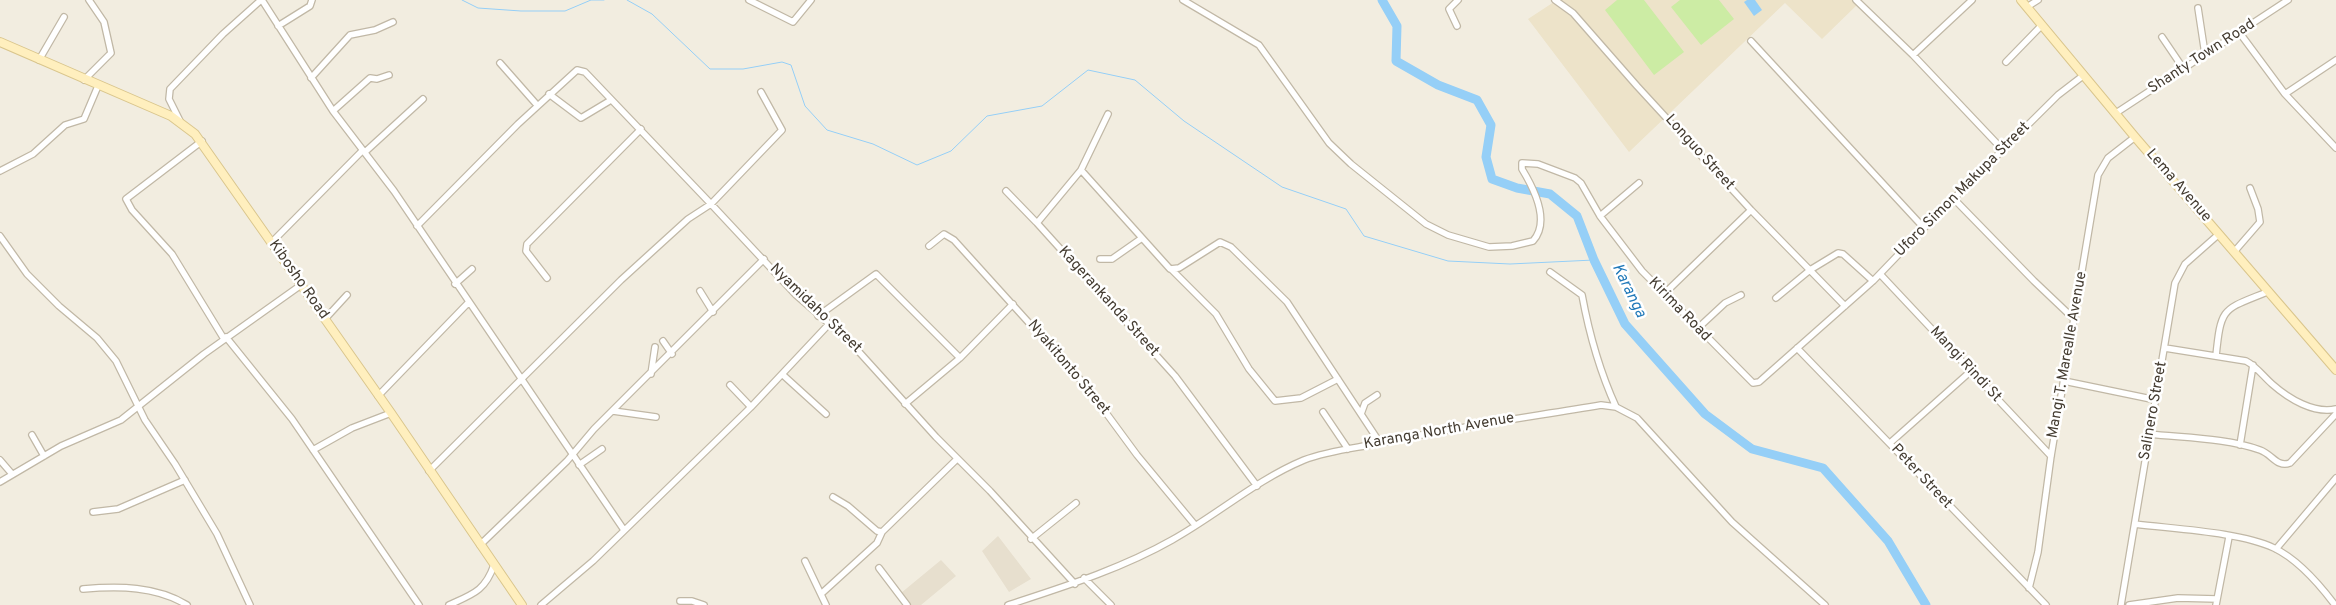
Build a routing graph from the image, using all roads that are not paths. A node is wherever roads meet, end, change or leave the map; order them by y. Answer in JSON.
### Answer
{"nodes":[{"id":1,"x":89,"y":0,"type":"edge"},
{"id":2,"x":261,"y":0,"type":"edge"},
{"id":3,"x":312,"y":0,"type":"edge"},
{"id":4,"x":748,"y":0,"type":"edge"},
{"id":5,"x":811,"y":0,"type":"edge"},
{"id":6,"x":1183,"y":0,"type":"edge"},
{"id":7,"x":1458,"y":0,"type":"edge"},
{"id":8,"x":1555,"y":0,"type":"edge"},
{"id":9,"x":1856,"y":0,"type":"edge"},
{"id":10,"x":1971,"y":0,"type":"edge"},
{"id":11,"x":2021,"y":0,"type":"edge"},
{"id":12,"x":2038,"y":0,"type":"edge"},
{"id":13,"x":2288,"y":0,"type":"edge"},
{"id":14,"x":2027,"y":7,"type":"junction"},
{"id":15,"x":2198,"y":8,"type":"dead end"},
{"id":16,"x":64,"y":17,"type":"dead end"},
{"id":17,"x":393,"y":22,"type":"dead end"},
{"id":18,"x":2042,"y":25,"type":"junction"},
{"id":19,"x":278,"y":26,"type":"junction"},
{"id":20,"x":1457,"y":26,"type":"dead end"},
{"id":21,"x":2239,"y":32,"type":"junction"},
{"id":22,"x":2162,"y":37,"type":"dead end"},
{"id":23,"x":1751,"y":41,"type":"dead end"},
{"id":24,"x":0,"y":42,"type":"edge"},
{"id":25,"x":2205,"y":54,"type":"junction"},
{"id":26,"x":1913,"y":55,"type":"junction"},
{"id":27,"x":39,"y":60,"type":"junction"},
{"id":28,"x":2336,"y":60,"type":"edge"},
{"id":29,"x":2006,"y":62,"type":"dead end"},
{"id":30,"x":500,"y":63,"type":"dead end"},
{"id":31,"x":2183,"y":68,"type":"junction"},
{"id":32,"x":389,"y":75,"type":"dead end"},
{"id":33,"x":2084,"y":75,"type":"junction"},
{"id":34,"x":310,"y":78,"type":"junction"},
{"id":35,"x":84,"y":80,"type":"junction"},
{"id":36,"x":98,"y":86,"type":"junction"},
{"id":37,"x":761,"y":92,"type":"dead end"},
{"id":38,"x":549,"y":94,"type":"junction"},
{"id":39,"x":2284,"y":94,"type":"junction"},
{"id":40,"x":423,"y":100,"type":"dead end"},
{"id":41,"x":611,"y":100,"type":"junction"},
{"id":42,"x":537,"y":105,"type":"junction"},
{"id":43,"x":333,"y":111,"type":"junction"},
{"id":44,"x":2116,"y":113,"type":"junction"},
{"id":45,"x":1108,"y":114,"type":"dead end"},
{"id":46,"x":180,"y":120,"type":"junction"},
{"id":47,"x":641,"y":129,"type":"junction"},
{"id":48,"x":2135,"y":137,"type":"junction"},
{"id":49,"x":202,"y":141,"type":"junction"},
{"id":50,"x":2336,"y":148,"type":"edge"},
{"id":51,"x":2002,"y":150,"type":"junction"},
{"id":52,"x":364,"y":151,"type":"junction"},
{"id":53,"x":1081,"y":170,"type":"junction"},
{"id":54,"x":0,"y":171,"type":"edge"},
{"id":55,"x":1639,"y":183,"type":"dead end"},
{"id":56,"x":2250,"y":188,"type":"dead end"},
{"id":57,"x":1006,"y":191,"type":"dead end"},
{"id":58,"x":1953,"y":198,"type":"junction"},
{"id":59,"x":711,"y":204,"type":"junction"},
{"id":60,"x":1751,"y":210,"type":"junction"},
{"id":61,"x":1600,"y":216,"type":"junction"},
{"id":62,"x":1036,"y":222,"type":"junction"},
{"id":63,"x":417,"y":226,"type":"junction"},
{"id":64,"x":1924,"y":228,"type":"junction"},
{"id":65,"x":2219,"y":234,"type":"junction"},
{"id":66,"x":0,"y":236,"type":"edge"},
{"id":67,"x":1142,"y":238,"type":"junction"},
{"id":68,"x":272,"y":242,"type":"junction"},
{"id":69,"x":929,"y":246,"type":"dead end"},
{"id":70,"x":2234,"y":252,"type":"junction"},
{"id":71,"x":764,"y":259,"type":"junction"},
{"id":72,"x":1100,"y":259,"type":"dead end"},
{"id":73,"x":472,"y":269,"type":"dead end"},
{"id":74,"x":1172,"y":270,"type":"junction"},
{"id":75,"x":1810,"y":270,"type":"junction"},
{"id":76,"x":1550,"y":272,"type":"dead end"},
{"id":77,"x":1880,"y":274,"type":"junction"},
{"id":78,"x":546,"y":278,"type":"dead end"},
{"id":79,"x":1873,"y":281,"type":"junction"},
{"id":80,"x":455,"y":284,"type":"junction"},
{"id":81,"x":301,"y":285,"type":"junction"},
{"id":82,"x":700,"y":291,"type":"dead end"},
{"id":83,"x":2267,"y":292,"type":"junction"},
{"id":84,"x":1664,"y":294,"type":"junction"},
{"id":85,"x":347,"y":295,"type":"dead end"},
{"id":86,"x":1741,"y":295,"type":"dead end"},
{"id":87,"x":1776,"y":298,"type":"dead end"},
{"id":88,"x":468,"y":303,"type":"junction"},
{"id":89,"x":1014,"y":304,"type":"junction"},
{"id":90,"x":1845,"y":306,"type":"junction"},
{"id":91,"x":713,"y":312,"type":"junction"},
{"id":92,"x":818,"y":316,"type":"junction"},
{"id":93,"x":2074,"y":318,"type":"junction"},
{"id":94,"x":325,"y":319,"type":"junction"},
{"id":95,"x":829,"y":324,"type":"junction"},
{"id":96,"x":1697,"y":329,"type":"junction"},
{"id":97,"x":225,"y":338,"type":"junction"},
{"id":98,"x":663,"y":340,"type":"dead end"},
{"id":99,"x":655,"y":347,"type":"dead end"},
{"id":100,"x":1797,"y":348,"type":"junction"},
{"id":101,"x":2165,"y":348,"type":"junction"},
{"id":102,"x":672,"y":354,"type":"junction"},
{"id":103,"x":2216,"y":356,"type":"junction"},
{"id":104,"x":960,"y":358,"type":"junction"},
{"id":105,"x":2253,"y":365,"type":"junction"},
{"id":106,"x":1971,"y":370,"type":"junction"},
{"id":107,"x":2336,"y":370,"type":"edge"},
{"id":108,"x":651,"y":374,"type":"junction"},
{"id":109,"x":783,"y":375,"type":"junction"},
{"id":110,"x":1338,"y":379,"type":"junction"},
{"id":111,"x":521,"y":381,"type":"junction"},
{"id":112,"x":2064,"y":381,"type":"junction"},
{"id":113,"x":730,"y":385,"type":"dead end"},
{"id":114,"x":1377,"y":395,"type":"dead end"},
{"id":115,"x":378,"y":396,"type":"junction"},
{"id":116,"x":2156,"y":400,"type":"junction"},
{"id":117,"x":905,"y":404,"type":"junction"},
{"id":118,"x":751,"y":407,"type":"junction"},
{"id":119,"x":1616,"y":407,"type":"junction"},
{"id":120,"x":138,"y":408,"type":"junction"},
{"id":121,"x":2336,"y":409,"type":"edge"},
{"id":122,"x":614,"y":411,"type":"junction"},
{"id":123,"x":1323,"y":412,"type":"dead end"},
{"id":124,"x":391,"y":413,"type":"junction"},
{"id":125,"x":826,"y":414,"type":"dead end"},
{"id":126,"x":1361,"y":414,"type":"junction"},
{"id":127,"x":2336,"y":414,"type":"edge"},
{"id":128,"x":656,"y":417,"type":"dead end"},
{"id":129,"x":2149,"y":434,"type":"junction"},
{"id":130,"x":32,"y":435,"type":"dead end"},
{"id":131,"x":1380,"y":443,"type":"junction"},
{"id":132,"x":1890,"y":443,"type":"junction"},
{"id":133,"x":2240,"y":445,"type":"junction"},
{"id":134,"x":1348,"y":449,"type":"junction"},
{"id":135,"x":313,"y":450,"type":"junction"},
{"id":136,"x":602,"y":450,"type":"dead end"},
{"id":137,"x":572,"y":455,"type":"junction"},
{"id":138,"x":44,"y":456,"type":"junction"},
{"id":139,"x":2050,"y":456,"type":"junction"},
{"id":140,"x":957,"y":459,"type":"junction"},
{"id":141,"x":0,"y":460,"type":"edge"},
{"id":142,"x":579,"y":465,"type":"junction"},
{"id":143,"x":429,"y":471,"type":"junction"},
{"id":144,"x":12,"y":474,"type":"junction"},
{"id":145,"x":2336,"y":478,"type":"edge"},
{"id":146,"x":185,"y":480,"type":"junction"},
{"id":147,"x":0,"y":482,"type":"edge"},
{"id":148,"x":1257,"y":486,"type":"junction"},
{"id":149,"x":833,"y":496,"type":"dead end"},
{"id":150,"x":1076,"y":502,"type":"dead end"},
{"id":151,"x":93,"y":512,"type":"dead end"},
{"id":152,"x":2135,"y":524,"type":"junction"},
{"id":153,"x":1195,"y":525,"type":"junction"},
{"id":154,"x":624,"y":530,"type":"junction"},
{"id":155,"x":882,"y":532,"type":"junction"},
{"id":156,"x":2229,"y":537,"type":"junction"},
{"id":157,"x":1031,"y":538,"type":"junction"},
{"id":158,"x":480,"y":546,"type":"junction"},
{"id":159,"x":2276,"y":549,"type":"junction"},
{"id":160,"x":805,"y":561,"type":"dead end"},
{"id":161,"x":494,"y":565,"type":"junction"},
{"id":162,"x":879,"y":568,"type":"dead end"},
{"id":163,"x":1084,"y":578,"type":"junction"},
{"id":164,"x":1075,"y":584,"type":"junction"},
{"id":165,"x":2029,"y":588,"type":"junction"},
{"id":166,"x":83,"y":589,"type":"dead end"},
{"id":167,"x":821,"y":594,"type":"junction"},
{"id":168,"x":680,"y":602,"type":"dead end"},
{"id":169,"x":2216,"y":602,"type":"edge"},
{"id":170,"x":188,"y":605,"type":"edge"},
{"id":171,"x":250,"y":605,"type":"edge"},
{"id":172,"x":419,"y":605,"type":"edge"},
{"id":173,"x":449,"y":605,"type":"edge"},
{"id":174,"x":522,"y":605,"type":"edge"},
{"id":175,"x":541,"y":605,"type":"edge"},
{"id":176,"x":704,"y":605,"type":"edge"},
{"id":177,"x":826,"y":605,"type":"edge"},
{"id":178,"x":907,"y":605,"type":"edge"},
{"id":179,"x":1008,"y":605,"type":"edge"},
{"id":180,"x":1110,"y":605,"type":"edge"},
{"id":181,"x":1825,"y":605,"type":"edge"},
{"id":182,"x":2046,"y":605,"type":"edge"},
{"id":183,"x":2121,"y":605,"type":"edge"},
{"id":184,"x":2129,"y":605,"type":"edge"},
{"id":185,"x":2335,"y":605,"type":"edge"}],
"edges":[{"from":1,"to":35,"type":"street"},
{"from":2,"to":19,"type":"street"},
{"from":2,"to":46,"type":"street"},
{"from":3,"to":19,"type":"street"},
{"from":4,"to":5,"type":"street"},
{"from":6,"to":61,"type":"street","name":"Kirima Road"},
{"from":7,"to":20,"type":"street"},
{"from":8,"to":60,"type":"street","name":"Longuo Street"},
{"from":9,"to":26,"type":"street"},
{"from":10,"to":26,"type":"street"},
{"from":11,"to":14,"type":"street","name":"Lema Avenue"},
{"from":12,"to":14,"type":"street"},
{"from":13,"to":21,"type":"street","name":"Shanty Town Road"},
{"from":14,"to":18,"type":"street","name":"Lema Avenue"},
{"from":15,"to":25,"type":"street"},
{"from":16,"to":27,"type":"street"},
{"from":17,"to":34,"type":"street"},
{"from":18,"to":29,"type":"street"},
{"from":18,"to":33,"type":"street","name":"Lema Avenue"},
{"from":19,"to":34,"type":"street"},
{"from":21,"to":25,"type":"street","name":"Shanty Town Road"},
{"from":21,"to":39,"type":"street"},
{"from":22,"to":31,"type":"street"},
{"from":23,"to":64,"type":"street"},
{"from":24,"to":27,"type":"street","name":"Kibosho Road"},
{"from":25,"to":31,"type":"street","name":"Shanty Town Road"},
{"from":26,"to":51,"type":"street"},
{"from":27,"to":35,"type":"street","name":"Kibosho Road"},
{"from":28,"to":39,"type":"street"},
{"from":30,"to":42,"type":"street"},
{"from":31,"to":44,"type":"street","name":"Shanty Town Road"},
{"from":32,"to":43,"type":"street"},
{"from":33,"to":44,"type":"street","name":"Lema Avenue"},
{"from":33,"to":51,"type":"street","name":"Uforo Simon Makupa Street"},
{"from":34,"to":43,"type":"street"},
{"from":35,"to":36,"type":"street","name":"Kibosho Road"},
{"from":36,"to":46,"type":"street","name":"Kibosho Road"},
{"from":36,"to":54,"type":"street"},
{"from":37,"to":59,"type":"street"},
{"from":38,"to":41,"type":"street"},
{"from":38,"to":41,"type":"street","name":"Nyamidaho Street"},
{"from":38,"to":42,"type":"street"},
{"from":39,"to":50,"type":"street"},
{"from":40,"to":52,"type":"street"},
{"from":41,"to":47,"type":"street","name":"Nyamidaho Street"},
{"from":42,"to":63,"type":"street"},
{"from":43,"to":52,"type":"street"},
{"from":44,"to":48,"type":"street","name":"Lema Avenue"},
{"from":45,"to":53,"type":"street"},
{"from":46,"to":49,"type":"street","name":"Kibosho Road"},
{"from":47,"to":59,"type":"street","name":"Nyamidaho Street"},
{"from":47,"to":78,"type":"street"},
{"from":48,"to":65,"type":"street","name":"Lema Avenue"},
{"from":48,"to":93,"type":"street","name":"Mangi T. Marealle Avenue"},
{"from":49,"to":68,"type":"street","name":"Kibosho Road"},
{"from":49,"to":97,"type":"street"},
{"from":51,"to":58,"type":"street","name":"Uforo Simon Makupa Street"},
{"from":52,"to":63,"type":"street"},
{"from":52,"to":68,"type":"street"},
{"from":53,"to":62,"type":"street"},
{"from":53,"to":67,"type":"street"},
{"from":55,"to":61,"type":"street"},
{"from":56,"to":70,"type":"street"},
{"from":57,"to":62,"type":"street","name":"Kagerankanda Street"},
{"from":58,"to":64,"type":"street","name":"Uforo Simon Makupa Street"},
{"from":58,"to":93,"type":"street"},
{"from":59,"to":71,"type":"street","name":"Nyamidaho Street"},
{"from":59,"to":111,"type":"street"},
{"from":60,"to":75,"type":"street","name":"Longuo Street"},
{"from":60,"to":84,"type":"street"},
{"from":61,"to":84,"type":"street","name":"Kirima Road"},
{"from":62,"to":148,"type":"street","name":"Kagerankanda Street"},
{"from":63,"to":80,"type":"street"},
{"from":64,"to":77,"type":"street","name":"Uforo Simon Makupa Street"},
{"from":65,"to":70,"type":"street","name":"Lema Avenue"},
{"from":65,"to":101,"type":"street","name":"Salinero Street"},
{"from":66,"to":120,"type":"street"},
{"from":67,"to":72,"type":"street"},
{"from":67,"to":74,"type":"street"},
{"from":68,"to":81,"type":"street","name":"Kibosho Road"},
{"from":69,"to":89,"type":"street","name":"Nyakitonto Street"},
{"from":70,"to":83,"type":"street","name":"Lema Avenue"},
{"from":71,"to":91,"type":"street"},
{"from":71,"to":92,"type":"street","name":"Nyamidaho Street"},
{"from":73,"to":80,"type":"street"},
{"from":74,"to":110,"type":"street"},
{"from":74,"to":110,"type":"street"},
{"from":75,"to":79,"type":"street"},
{"from":75,"to":87,"type":"street"},
{"from":75,"to":90,"type":"street","name":"Longuo Street"},
{"from":76,"to":119,"type":"street"},
{"from":77,"to":79,"type":"street","name":"Uforo Simon Makupa Street"},
{"from":77,"to":106,"type":"street","name":"Mangi Rindi St"},
{"from":79,"to":90,"type":"street","name":"Uforo Simon Makupa Street"},
{"from":80,"to":88,"type":"street"},
{"from":81,"to":94,"type":"street","name":"Kibosho Road"},
{"from":81,"to":97,"type":"street"},
{"from":82,"to":91,"type":"street"},
{"from":83,"to":103,"type":"street"},
{"from":83,"to":107,"type":"street","name":"Lema Avenue"},
{"from":84,"to":96,"type":"street","name":"Kirima Road"},
{"from":85,"to":94,"type":"street"},
{"from":86,"to":96,"type":"street"},
{"from":88,"to":111,"type":"street"},
{"from":88,"to":115,"type":"street"},
{"from":89,"to":104,"type":"street"},
{"from":89,"to":153,"type":"street","name":"Nyakitonto Street"},
{"from":90,"to":100,"type":"street","name":"Uforo Simon Makupa Street"},
{"from":91,"to":102,"type":"street"},
{"from":92,"to":95,"type":"street","name":"Nyamidaho Street"},
{"from":92,"to":104,"type":"street"},
{"from":93,"to":112,"type":"street","name":"Mangi T. Marealle Avenue"},
{"from":94,"to":115,"type":"street","name":"Kibosho Road"},
{"from":95,"to":109,"type":"street"},
{"from":95,"to":117,"type":"street","name":"Nyamidaho Street"},
{"from":96,"to":100,"type":"street","name":"Kirima Road"},
{"from":97,"to":120,"type":"street"},
{"from":97,"to":135,"type":"street"},
{"from":98,"to":102,"type":"street"},
{"from":99,"to":108,"type":"street"},
{"from":100,"to":132,"type":"street","name":"Peter Street"},
{"from":101,"to":103,"type":"street"},
{"from":101,"to":116,"type":"street","name":"Salinero Street"},
{"from":102,"to":108,"type":"street"},
{"from":103,"to":105,"type":"street"},
{"from":104,"to":117,"type":"street"},
{"from":105,"to":121,"type":"street"},
{"from":105,"to":133,"type":"street"},
{"from":106,"to":132,"type":"street"},
{"from":106,"to":139,"type":"street","name":"Mangi Rindi St"},
{"from":108,"to":122,"type":"street"},
{"from":109,"to":118,"type":"street"},
{"from":109,"to":125,"type":"street"},
{"from":110,"to":126,"type":"street"},
{"from":111,"to":137,"type":"street"},
{"from":111,"to":143,"type":"street"},
{"from":112,"to":116,"type":"street"},
{"from":112,"to":139,"type":"street","name":"Mangi T. Marealle Avenue"},
{"from":113,"to":118,"type":"street"},
{"from":114,"to":126,"type":"street"},
{"from":115,"to":124,"type":"street","name":"Kibosho Road"},
{"from":116,"to":129,"type":"street","name":"Salinero Street"},
{"from":117,"to":140,"type":"street","name":"Nyamidaho Street"},
{"from":118,"to":154,"type":"street"},
{"from":119,"to":131,"type":"street","name":"Karanga North Avenue"},
{"from":119,"to":181,"type":"street","name":"Karanga North Avenue"},
{"from":120,"to":138,"type":"street"},
{"from":120,"to":146,"type":"street"},
{"from":122,"to":128,"type":"street"},
{"from":122,"to":137,"type":"street"},
{"from":123,"to":134,"type":"street"},
{"from":124,"to":135,"type":"street"},
{"from":124,"to":143,"type":"street","name":"Kibosho Road"},
{"from":126,"to":131,"type":"street"},
{"from":127,"to":133,"type":"street"},
{"from":129,"to":133,"type":"street"},
{"from":129,"to":152,"type":"street","name":"Salinero Street"},
{"from":130,"to":138,"type":"street"},
{"from":131,"to":134,"type":"street","name":"Karanga North Avenue"},
{"from":132,"to":165,"type":"street","name":"Peter Street"},
{"from":134,"to":148,"type":"street","name":"Karanga North Avenue"},
{"from":135,"to":172,"type":"street"},
{"from":136,"to":142,"type":"street"},
{"from":137,"to":142,"type":"street"},
{"from":137,"to":158,"type":"street"},
{"from":138,"to":144,"type":"street"},
{"from":139,"to":165,"type":"street","name":"Mangi T. Marealle Avenue"},
{"from":140,"to":155,"type":"street"},
{"from":140,"to":157,"type":"street","name":"Nyamidaho Street"},
{"from":141,"to":144,"type":"street"},
{"from":142,"to":154,"type":"street"},
{"from":143,"to":158,"type":"street","name":"Kibosho Road"},
{"from":144,"to":147,"type":"street"},
{"from":145,"to":159,"type":"street"},
{"from":146,"to":151,"type":"street"},
{"from":146,"to":171,"type":"street"},
{"from":148,"to":153,"type":"street","name":"Karanga North Avenue"},
{"from":149,"to":155,"type":"street"},
{"from":150,"to":157,"type":"street"},
{"from":152,"to":156,"type":"street"},
{"from":152,"to":183,"type":"street","name":"Salinero Street"},
{"from":153,"to":163,"type":"street","name":"Karanga North Avenue"},
{"from":154,"to":175,"type":"street"},
{"from":155,"to":167,"type":"street"},
{"from":156,"to":159,"type":"street"},
{"from":156,"to":169,"type":"street"},
{"from":157,"to":164,"type":"street","name":"Nyamidaho Street"},
{"from":158,"to":161,"type":"street","name":"Kibosho Road"},
{"from":159,"to":185,"type":"street"},
{"from":160,"to":167,"type":"street"},
{"from":161,"to":173,"type":"street"},
{"from":161,"to":174,"type":"street","name":"Kibosho Road"},
{"from":162,"to":178,"type":"street"},
{"from":163,"to":164,"type":"street","name":"Karanga North Avenue"},
{"from":163,"to":180,"type":"street"},
{"from":164,"to":179,"type":"street","name":"Karanga North Avenue"},
{"from":165,"to":182,"type":"street","name":"Peter Street"},
{"from":166,"to":170,"type":"street"},
{"from":167,"to":177,"type":"street"},
{"from":168,"to":176,"type":"street"},
{"from":169,"to":184,"type":"street"}]}
